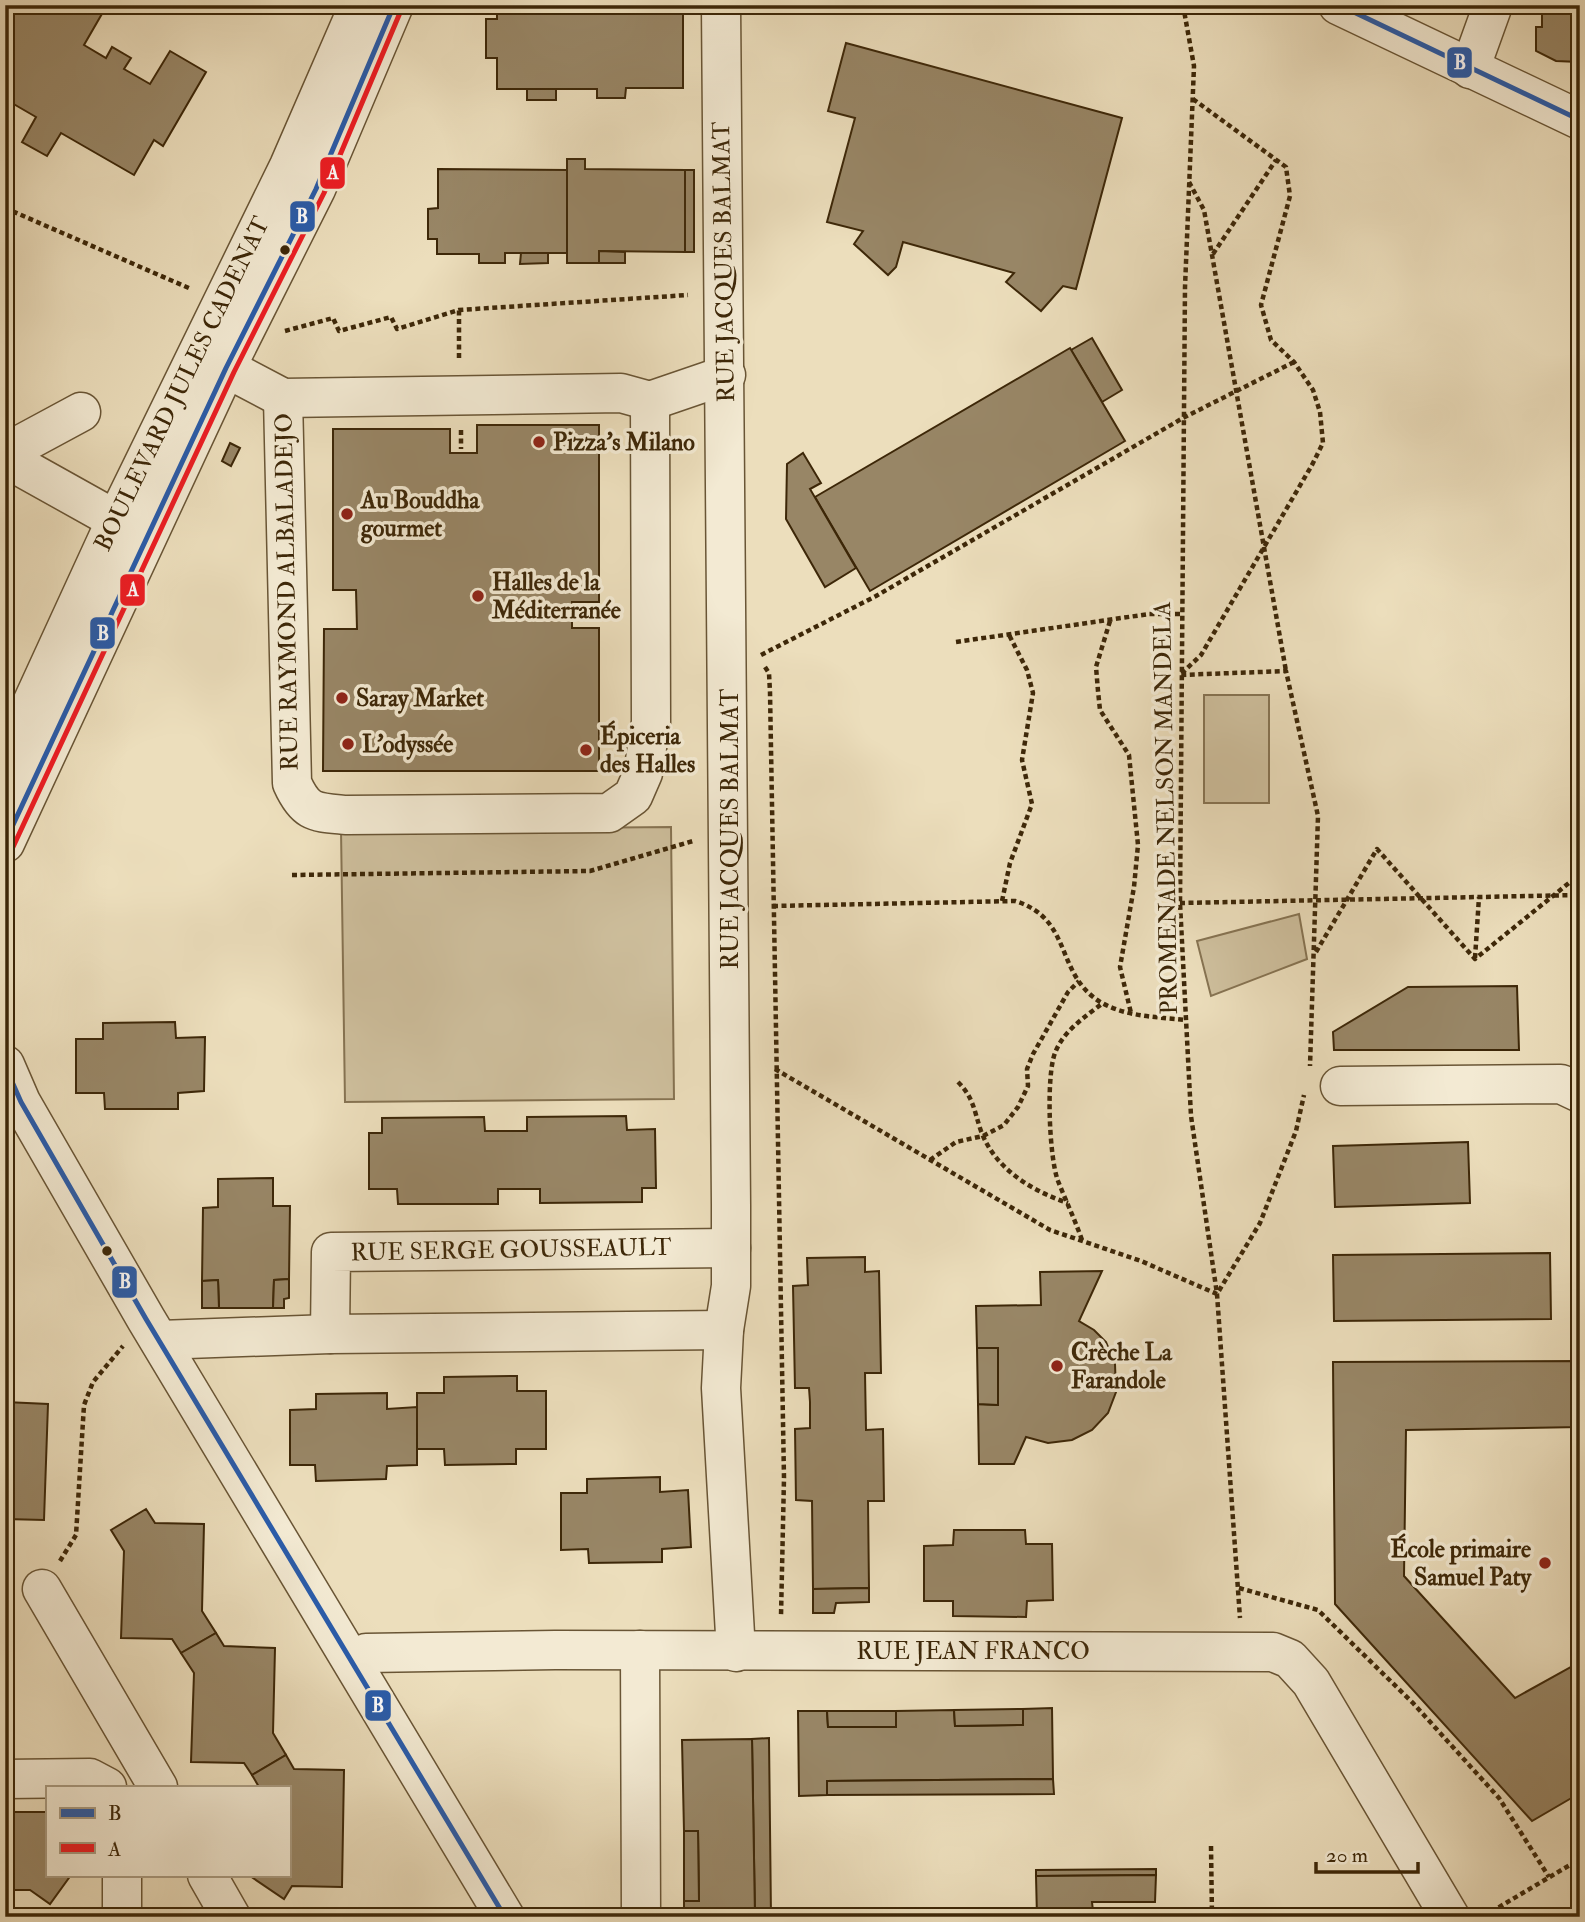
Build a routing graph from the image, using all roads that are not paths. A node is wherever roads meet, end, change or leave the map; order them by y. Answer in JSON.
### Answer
{"nodes":[{"id":1,"x":359,"y":5,"type":"edge"},
{"id":2,"x":394,"y":5,"type":"edge"},
{"id":3,"x":722,"y":5,"type":"edge"},
{"id":4,"x":1338,"y":5,"type":"edge"},
{"id":5,"x":1493,"y":5,"type":"edge"},
{"id":6,"x":1470,"y":69,"type":"junction"},
{"id":7,"x":1580,"y":120,"type":"edge"},
{"id":8,"x":235,"y":310,"type":"junction"},
{"id":9,"x":226,"y":368,"type":"junction"},
{"id":10,"x":726,"y":375,"type":"junction"},
{"id":11,"x":283,"y":398,"type":"junction"},
{"id":12,"x":650,"y":401,"type":"junction"},
{"id":13,"x":81,"y":411,"type":"dead end"},
{"id":14,"x":5,"y":456,"type":"edge"},
{"id":15,"x":116,"y":520,"type":"junction"},
{"id":16,"x":5,"y":762,"type":"edge"},
{"id":17,"x":5,"y":843,"type":"edge"},
{"id":18,"x":5,"y":1065,"type":"edge"},
{"id":19,"x":1317,"y":1086,"type":"road end"},
{"id":20,"x":1580,"y":1093,"type":"edge"},
{"id":21,"x":13,"y":1094,"type":"edge"},
{"id":22,"x":731,"y":1248,"type":"junction"},
{"id":23,"x":153,"y":1330,"type":"junction"},
{"id":24,"x":724,"y":1330,"type":"junction"},
{"id":25,"x":330,"y":1334,"type":"junction"},
{"id":26,"x":42,"y":1589,"type":"road end"},
{"id":27,"x":640,"y":1650,"type":"junction"},
{"id":28,"x":736,"y":1652,"type":"junction"},
{"id":29,"x":352,"y":1660,"type":"junction"},
{"id":30,"x":5,"y":1779,"type":"edge"},
{"id":31,"x":105,"y":1786,"type":"edge"},
{"id":32,"x":157,"y":1786,"type":"edge"},
{"id":33,"x":122,"y":1876,"type":"edge"},
{"id":34,"x":208,"y":1876,"type":"edge"},
{"id":35,"x":122,"y":1917,"type":"edge"},
{"id":36,"x":231,"y":1917,"type":"edge"},
{"id":37,"x":505,"y":1917,"type":"edge"},
{"id":38,"x":641,"y":1917,"type":"edge"},
{"id":39,"x":1450,"y":1917,"type":"edge"}],
"edges":[{"from":1,"to":8,"type":"street","name":"BOULEVARD JULES CADENAT"},
{"from":2,"to":8,"type":"street","name":"BOULEVARD JULES CADENAT"},
{"from":3,"to":10,"type":"street","name":"RUE JACQUES BALMAT"},
{"from":4,"to":6,"type":"street"},
{"from":5,"to":6,"type":"street"},
{"from":6,"to":7,"type":"street"},
{"from":8,"to":9,"type":"street","name":"BOULEVARD JULES CADENAT"},
{"from":8,"to":15,"type":"street","name":"BOULEVARD JULES CADENAT"},
{"from":9,"to":11,"type":"street","name":"RUE RAYMOND ALBALADEJO"},
{"from":9,"to":17,"type":"street","name":"BOULEVARD JULES CADENAT"},
{"from":10,"to":12,"type":"street"},
{"from":10,"to":22,"type":"street","name":"RUE JACQUES BALMAT"},
{"from":11,"to":12,"type":"street","name":"RUE RAYMOND ALBALADEJO"},
{"from":11,"to":12,"type":"street","name":"RUE RAYMOND ALBALADEJO"},
{"from":13,"to":14,"type":"street"},
{"from":14,"to":15,"type":"street"},
{"from":15,"to":16,"type":"street","name":"BOULEVARD JULES CADENAT"},
{"from":18,"to":21,"type":"street"},
{"from":19,"to":20,"type":"street"},
{"from":21,"to":23,"type":"street"},
{"from":22,"to":24,"type":"street","name":"RUE JACQUES BALMAT"},
{"from":22,"to":25,"type":"street","name":"RUE SERGE GOUSSEAULT"},
{"from":23,"to":25,"type":"street"},
{"from":23,"to":29,"type":"street"},
{"from":24,"to":25,"type":"street"},
{"from":24,"to":28,"type":"street","name":"RUE JACQUES BALMAT"},
{"from":26,"to":32,"type":"street"},
{"from":27,"to":28,"type":"street","name":"RUE JEAN FRANCO"},
{"from":27,"to":29,"type":"street","name":"RUE JEAN FRANCO"},
{"from":27,"to":38,"type":"street"},
{"from":28,"to":39,"type":"street","name":"RUE JEAN FRANCO"},
{"from":29,"to":37,"type":"street"},
{"from":30,"to":31,"type":"street"},
{"from":33,"to":35,"type":"street"},
{"from":34,"to":36,"type":"street"}]}
